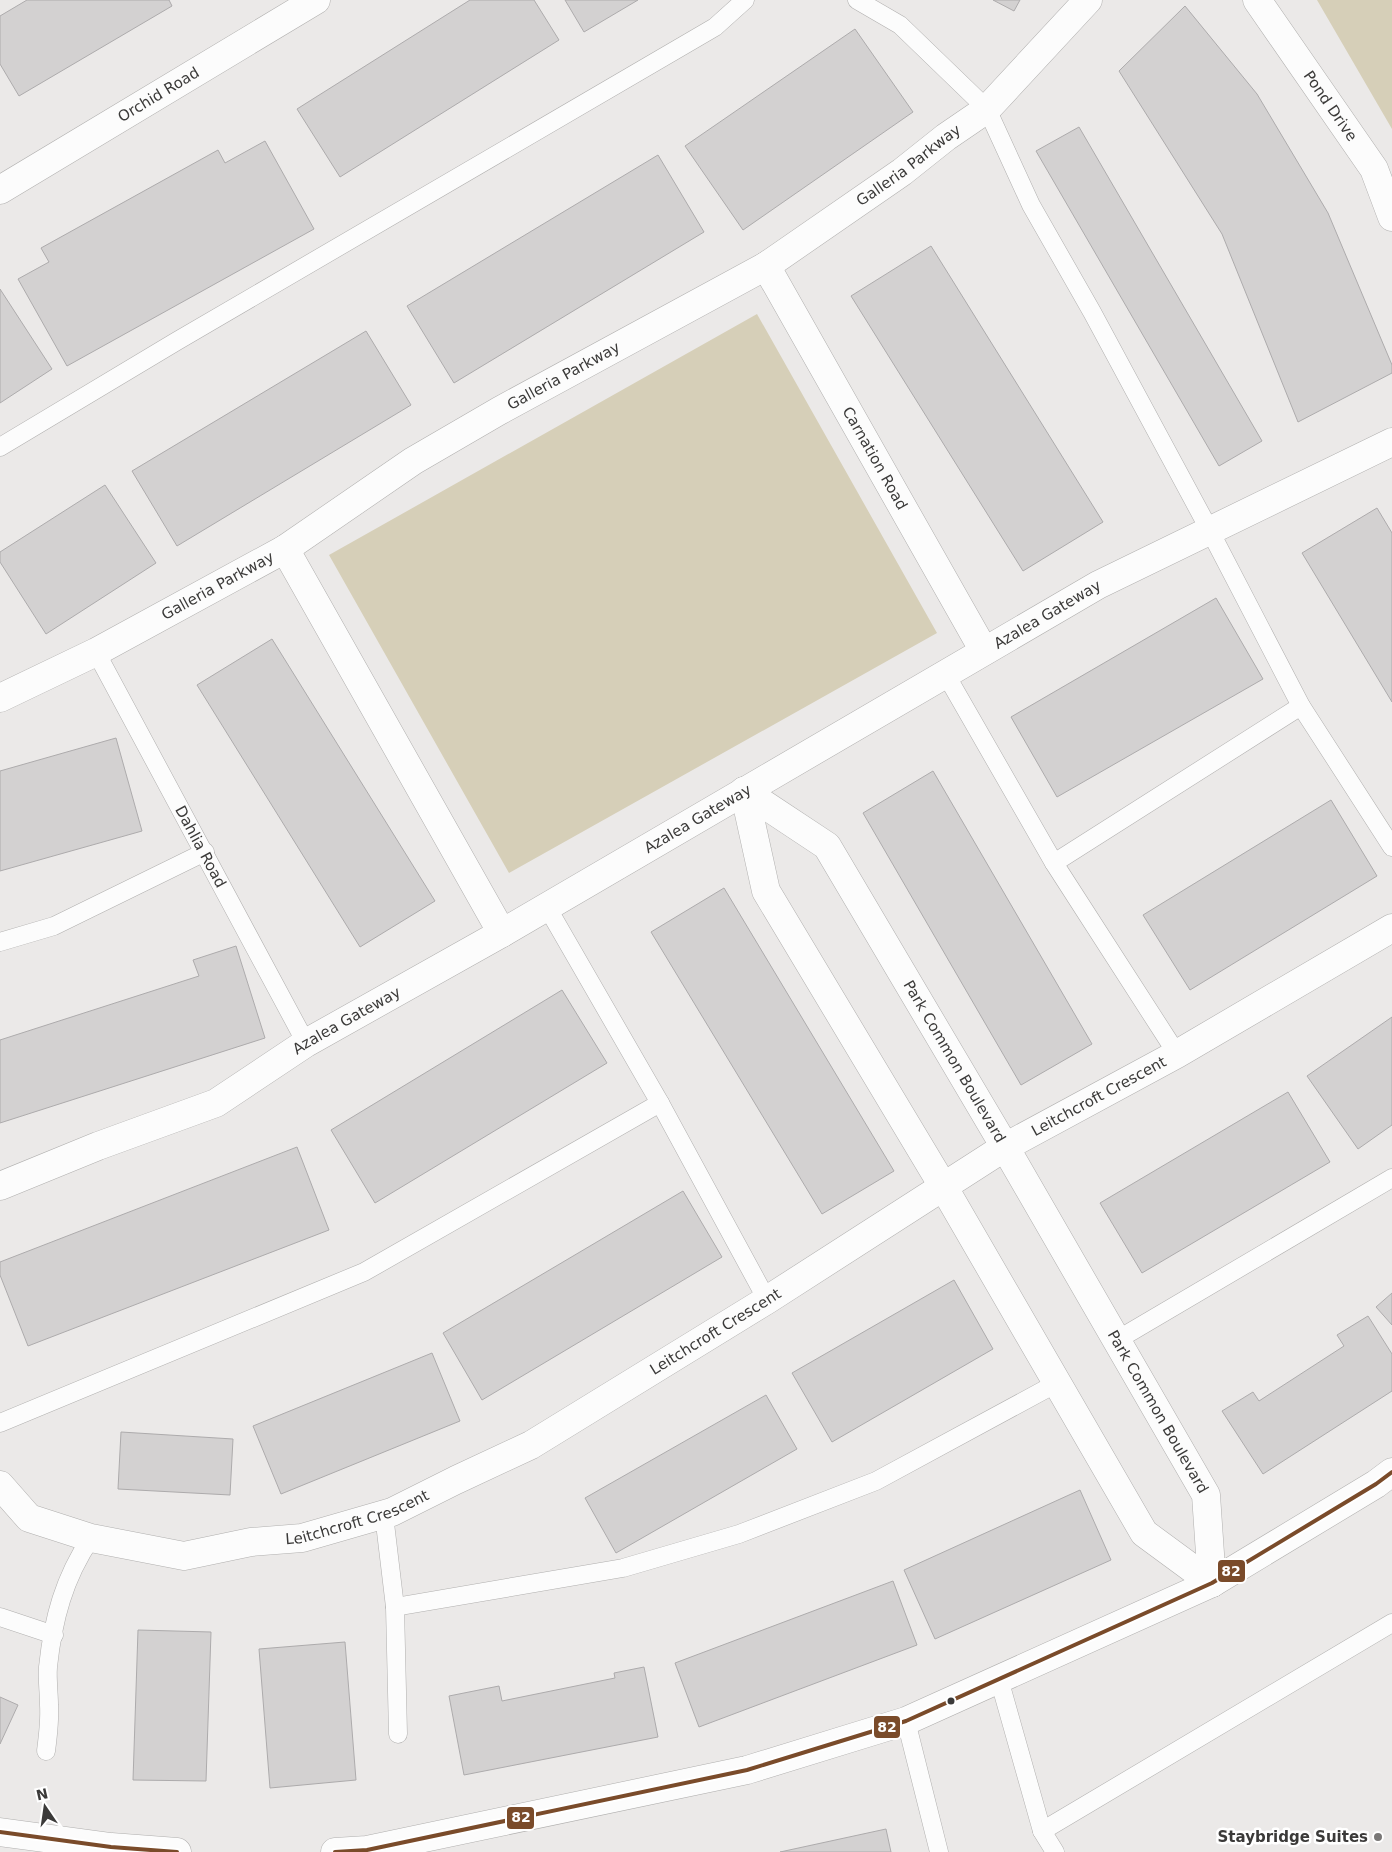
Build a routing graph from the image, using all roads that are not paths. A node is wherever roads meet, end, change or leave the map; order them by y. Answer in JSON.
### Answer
{"nodes":[{"id":1,"x":316,"y":0,"type":"edge"},
{"id":2,"x":745,"y":0,"type":"edge"},
{"id":3,"x":857,"y":0,"type":"edge"},
{"id":4,"x":1088,"y":0,"type":"edge"},
{"id":5,"x":1257,"y":0,"type":"edge"},
{"id":6,"x":987,"y":109,"type":"junction"},
{"id":7,"x":0,"y":190,"type":"edge"},
{"id":8,"x":1392,"y":218,"type":"edge"},
{"id":9,"x":766,"y":266,"type":"junction"},
{"id":10,"x":1392,"y":442,"type":"edge"},
{"id":11,"x":0,"y":447,"type":"edge"},
{"id":12,"x":1210,"y":531,"type":"junction"},
{"id":13,"x":285,"y":549,"type":"junction"},
{"id":14,"x":984,"y":651,"type":"junction"},
{"id":15,"x":96,"y":652,"type":"junction"},
{"id":16,"x":945,"y":673,"type":"junction"},
{"id":17,"x":0,"y":698,"type":"edge"},
{"id":18,"x":1301,"y":706,"type":"junction"},
{"id":19,"x":744,"y":791,"type":"junction"},
{"id":20,"x":1392,"y":847,"type":"edge"},
{"id":21,"x":205,"y":852,"type":"junction"},
{"id":22,"x":1054,"y":863,"type":"junction"},
{"id":23,"x":547,"y":907,"type":"junction"},
{"id":24,"x":1392,"y":928,"type":"edge"},
{"id":25,"x":502,"y":933,"type":"junction"},
{"id":26,"x":0,"y":942,"type":"edge"},
{"id":27,"x":306,"y":1043,"type":"junction"},
{"id":28,"x":1177,"y":1054,"type":"junction"},
{"id":29,"x":660,"y":1103,"type":"junction"},
{"id":30,"x":1005,"y":1147,"type":"junction"},
{"id":31,"x":1392,"y":1178,"type":"edge"},
{"id":32,"x":0,"y":1186,"type":"edge"},
{"id":33,"x":943,"y":1186,"type":"junction"},
{"id":34,"x":768,"y":1300,"type":"junction"},
{"id":35,"x":1117,"y":1340,"type":"junction"},
{"id":36,"x":1057,"y":1383,"type":"junction"},
{"id":37,"x":0,"y":1423,"type":"edge"},
{"id":38,"x":1392,"y":1472,"type":"edge"},
{"id":39,"x":4,"y":1495,"type":"edge"},
{"id":40,"x":384,"y":1515,"type":"junction"},
{"id":41,"x":91,"y":1538,"type":"junction"},
{"id":42,"x":1212,"y":1582,"type":"junction"},
{"id":43,"x":395,"y":1606,"type":"junction"},
{"id":44,"x":0,"y":1617,"type":"edge"},
{"id":45,"x":1392,"y":1623,"type":"edge"},
{"id":46,"x":54,"y":1635,"type":"junction"},
{"id":47,"x":999,"y":1679,"type":"junction"},
{"id":48,"x":906,"y":1721,"type":"junction"},
{"id":49,"x":398,"y":1734,"type":"dead end"},
{"id":50,"x":46,"y":1751,"type":"dead end"},
{"id":51,"x":1042,"y":1830,"type":"junction"},
{"id":52,"x":0,"y":1832,"type":"edge"},
{"id":53,"x":47,"y":1845,"type":"edge"},
{"id":54,"x":177,"y":1852,"type":"edge"},
{"id":55,"x":335,"y":1852,"type":"edge"},
{"id":56,"x":939,"y":1852,"type":"edge"},
{"id":57,"x":1056,"y":1852,"type":"edge"}],
"edges":[{"from":1,"to":7,"type":"street","name":"Orchid Road"},
{"from":2,"to":11,"type":"lane"},
{"from":3,"to":6,"type":"lane"},
{"from":4,"to":6,"type":"street","name":"Galleria Parkway"},
{"from":5,"to":8,"type":"street","name":"Pond Drive"},
{"from":6,"to":9,"type":"street","name":"Galleria Parkway"},
{"from":6,"to":12,"type":"lane"},
{"from":9,"to":13,"type":"street","name":"Galleria Parkway"},
{"from":9,"to":14,"type":"street","name":"Carnation Road"},
{"from":10,"to":12,"type":"street","name":"Azalea Gateway"},
{"from":12,"to":14,"type":"street","name":"Azalea Gateway"},
{"from":12,"to":18,"type":"lane"},
{"from":13,"to":15,"type":"street","name":"Galleria Parkway"},
{"from":13,"to":25,"type":"street"},
{"from":14,"to":16,"type":"street","name":"Azalea Gateway"},
{"from":15,"to":17,"type":"street","name":"Galleria Parkway"},
{"from":15,"to":21,"type":"lane","name":"Dahlia Road"},
{"from":16,"to":19,"type":"street","name":"Azalea Gateway"},
{"from":16,"to":22,"type":"lane"},
{"from":18,"to":20,"type":"lane"},
{"from":18,"to":22,"type":"lane"},
{"from":19,"to":23,"type":"street","name":"Azalea Gateway"},
{"from":19,"to":30,"type":"street","name":"Park Common Boulevard"},
{"from":19,"to":33,"type":"street"},
{"from":21,"to":26,"type":"lane"},
{"from":21,"to":27,"type":"lane","name":"Dahlia Road"},
{"from":22,"to":28,"type":"lane"},
{"from":23,"to":25,"type":"street","name":"Azalea Gateway"},
{"from":23,"to":29,"type":"lane"},
{"from":24,"to":28,"type":"street","name":"Leitchcroft Crescent"},
{"from":25,"to":27,"type":"street","name":"Azalea Gateway"},
{"from":27,"to":32,"type":"street","name":"Azalea Gateway"},
{"from":28,"to":30,"type":"street","name":"Leitchcroft Crescent"},
{"from":29,"to":34,"type":"lane"},
{"from":29,"to":37,"type":"lane"},
{"from":30,"to":33,"type":"street","name":"Leitchcroft Crescent"},
{"from":30,"to":35,"type":"street","name":"Park Common Boulevard"},
{"from":31,"to":35,"type":"lane"},
{"from":33,"to":34,"type":"street","name":"Leitchcroft Crescent"},
{"from":33,"to":36,"type":"street"},
{"from":34,"to":40,"type":"street","name":"Leitchcroft Crescent"},
{"from":35,"to":42,"type":"street","name":"Park Common Boulevard"},
{"from":36,"to":42,"type":"street"},
{"from":36,"to":43,"type":"lane"},
{"from":38,"to":42,"type":"street"},
{"from":39,"to":41,"type":"street","name":"Leitchcroft Crescent"},
{"from":40,"to":41,"type":"street","name":"Leitchcroft Crescent"},
{"from":40,"to":43,"type":"lane"},
{"from":41,"to":46,"type":"lane"},
{"from":42,"to":47,"type":"street"},
{"from":43,"to":49,"type":"lane"},
{"from":44,"to":46,"type":"lane"},
{"from":45,"to":51,"type":"lane"},
{"from":46,"to":50,"type":"lane"},
{"from":47,"to":48,"type":"street"},
{"from":47,"to":51,"type":"lane"},
{"from":48,"to":55,"type":"street"},
{"from":48,"to":56,"type":"lane"},
{"from":51,"to":57,"type":"lane"},
{"from":52,"to":53,"type":"street"},
{"from":53,"to":54,"type":"street"}]}
